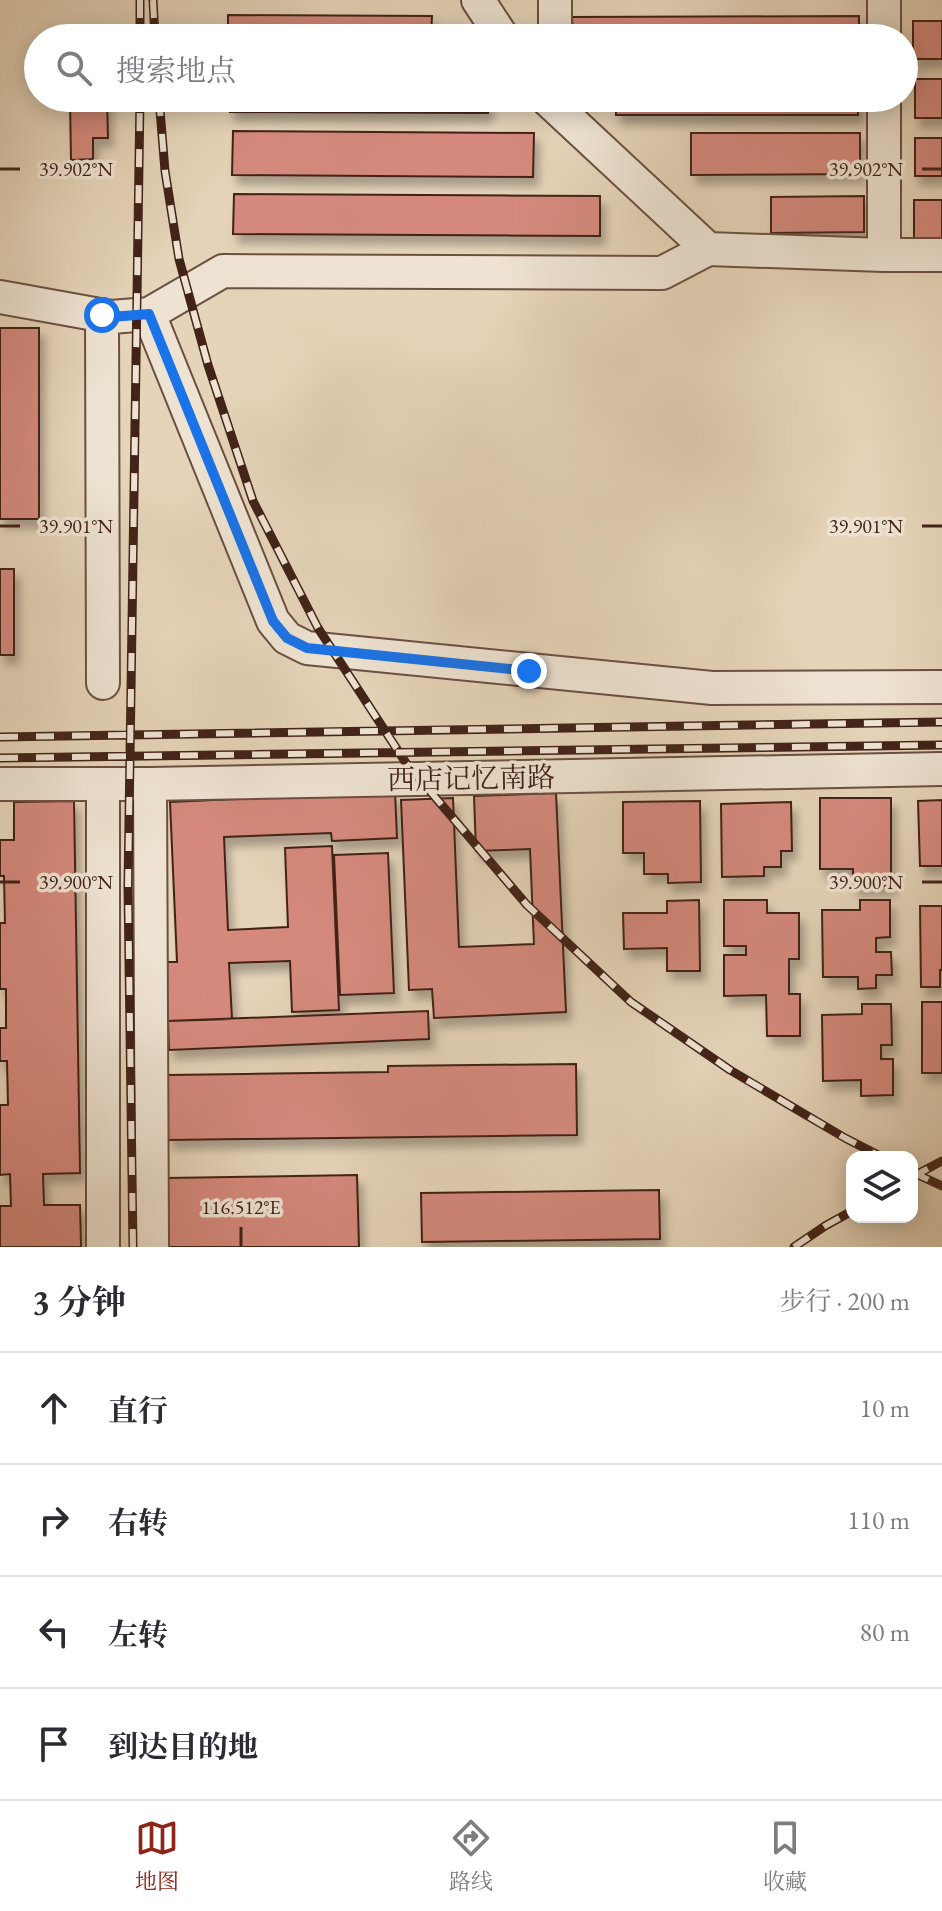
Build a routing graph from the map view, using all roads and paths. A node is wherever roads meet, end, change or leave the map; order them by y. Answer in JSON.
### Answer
{"nodes":[{"id":1,"x":478,"y":0,"type":"edge"},
{"id":2,"x":555,"y":0,"type":"edge"},
{"id":3,"x":884,"y":0,"type":"edge"},
{"id":4,"x":494,"y":24,"type":"edge"},
{"id":5,"x":555,"y":24,"type":"edge"},
{"id":6,"x":884,"y":24,"type":"edge"},
{"id":7,"x":564,"y":112,"type":"edge"},
{"id":8,"x":884,"y":112,"type":"edge"},
{"id":9,"x":708,"y":249,"type":"junction"},
{"id":10,"x":884,"y":255,"type":"junction"},
{"id":11,"x":942,"y":255,"type":"edge"},
{"id":12,"x":0,"y":297,"type":"edge"},
{"id":13,"x":149,"y":314,"type":"junction"},
{"id":14,"x":102,"y":315,"type":"junction"},
{"id":15,"x":103,"y":683,"type":"dead end"},
{"id":16,"x":942,"y":687,"type":"edge"},
{"id":17,"x":942,"y":769,"type":"edge"},
{"id":18,"x":0,"y":784,"type":"edge"},
{"id":19,"x":150,"y":784,"type":"junction"},
{"id":20,"x":103,"y":785,"type":"junction"},
{"id":21,"x":103,"y":1247,"type":"edge"},
{"id":22,"x":152,"y":1247,"type":"edge"}],
"edges":[{"from":1,"to":4,"type":"street"},
{"from":2,"to":5,"type":"street"},
{"from":3,"to":6,"type":"street"},
{"from":7,"to":9,"type":"street"},
{"from":8,"to":10,"type":"street"},
{"from":9,"to":10,"type":"street"},
{"from":9,"to":13,"type":"street"},
{"from":10,"to":11,"type":"street"},
{"from":12,"to":14,"type":"street"},
{"from":13,"to":14,"type":"street"},
{"from":13,"to":16,"type":"street"},
{"from":14,"to":15,"type":"street"},
{"from":17,"to":19,"type":"street","name":"西店记忆南路"},
{"from":18,"to":20,"type":"street","name":"西店记忆南路"},
{"from":19,"to":20,"type":"street","name":"西店记忆南路"},
{"from":19,"to":22,"type":"street"},
{"from":20,"to":21,"type":"street"}]}
